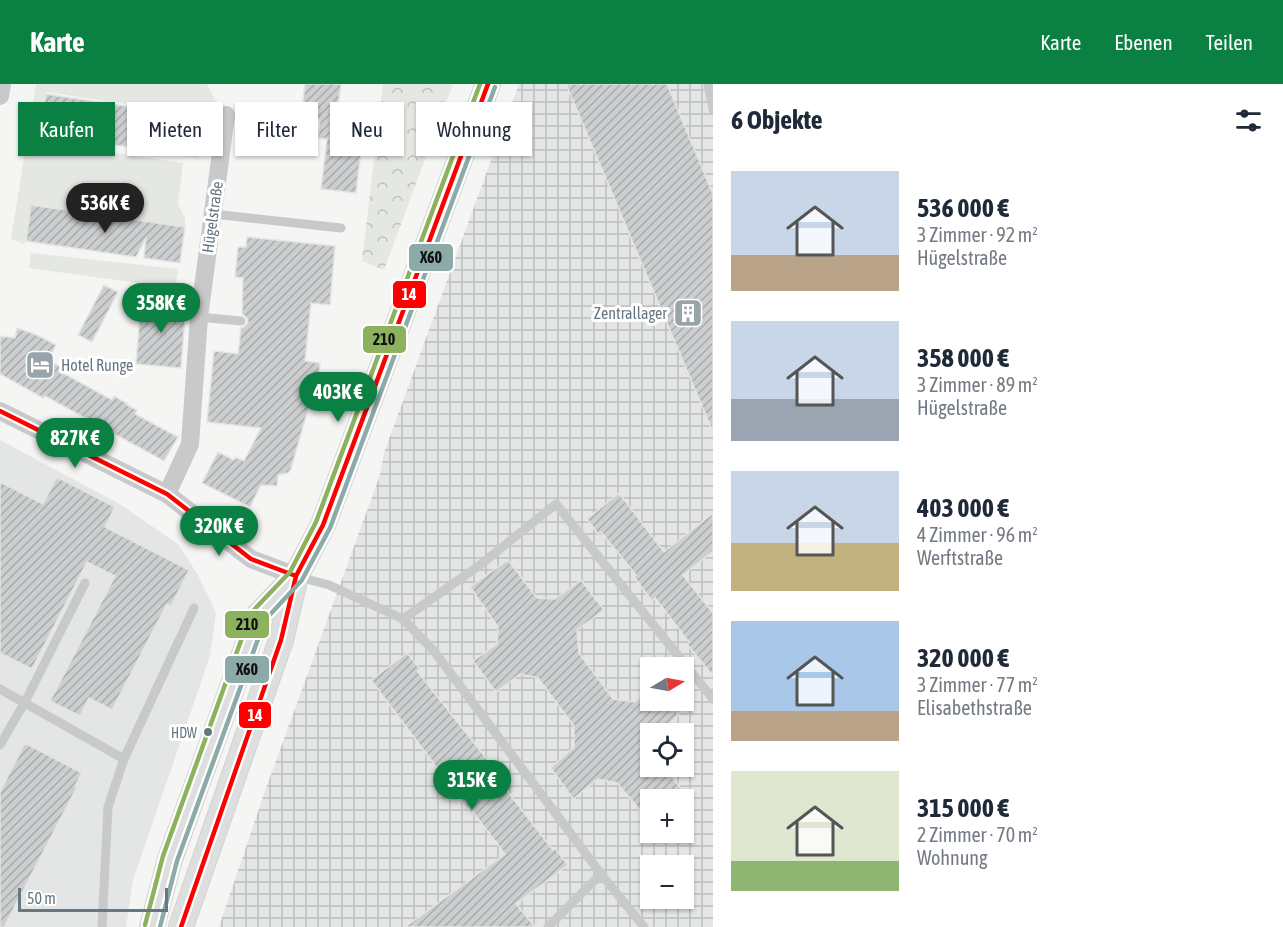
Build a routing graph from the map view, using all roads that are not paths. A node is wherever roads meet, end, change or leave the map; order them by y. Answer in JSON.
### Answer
{"nodes":[{"id":1,"x":2,"y":84,"type":"edge"},
{"id":2,"x":488,"y":84,"type":"edge"},
{"id":3,"x":708,"y":84,"type":"edge"},
{"id":4,"x":0,"y":96,"type":"edge"},
{"id":5,"x":713,"y":109,"type":"edge"},
{"id":6,"x":226,"y":115,"type":"dead end"},
{"id":7,"x":213,"y":214,"type":"junction"},
{"id":8,"x":341,"y":228,"type":"dead end"},
{"id":9,"x":199,"y":317,"type":"junction"},
{"id":10,"x":241,"y":321,"type":"dead end"},
{"id":11,"x":0,"y":411,"type":"edge"},
{"id":12,"x":167,"y":494,"type":"junction"},
{"id":13,"x":296,"y":576,"type":"junction"},
{"id":14,"x":85,"y":583,"type":"dead end"},
{"id":15,"x":194,"y":608,"type":"dead end"},
{"id":16,"x":403,"y":620,"type":"junction"},
{"id":17,"x":0,"y":689,"type":"edge"},
{"id":18,"x":713,"y":699,"type":"edge"},
{"id":19,"x":24,"y":702,"type":"junction"},
{"id":20,"x":0,"y":745,"type":"edge"},
{"id":21,"x":124,"y":759,"type":"junction"},
{"id":22,"x":601,"y":874,"type":"junction"},
{"id":23,"x":102,"y":927,"type":"edge"},
{"id":24,"x":152,"y":927,"type":"edge"},
{"id":25,"x":181,"y":927,"type":"edge"},
{"id":26,"x":548,"y":927,"type":"edge"},
{"id":27,"x":644,"y":927,"type":"edge"}],
"edges":[{"from":1,"to":4,"type":"street"},
{"from":2,"to":13,"type":"main road"},
{"from":3,"to":5,"type":"lane"},
{"from":6,"to":7,"type":"street","name":"Hügelstraße"},
{"from":7,"to":8,"type":"lane"},
{"from":7,"to":9,"type":"street","name":"Hügelstraße"},
{"from":9,"to":10,"type":"lane"},
{"from":9,"to":12,"type":"street","name":"Hügelstraße"},
{"from":11,"to":12,"type":"street"},
{"from":12,"to":13,"type":"street"},
{"from":13,"to":16,"type":"lane"},
{"from":13,"to":24,"type":"main road"},
{"from":13,"to":25,"type":"main road"},
{"from":14,"to":19,"type":"lane"},
{"from":15,"to":21,"type":"lane"},
{"from":16,"to":18,"type":"lane"},
{"from":16,"to":22,"type":"lane"},
{"from":17,"to":19,"type":"lane"},
{"from":19,"to":20,"type":"lane"},
{"from":19,"to":21,"type":"lane"},
{"from":21,"to":23,"type":"lane"},
{"from":22,"to":26,"type":"lane"},
{"from":22,"to":27,"type":"lane"}]}
